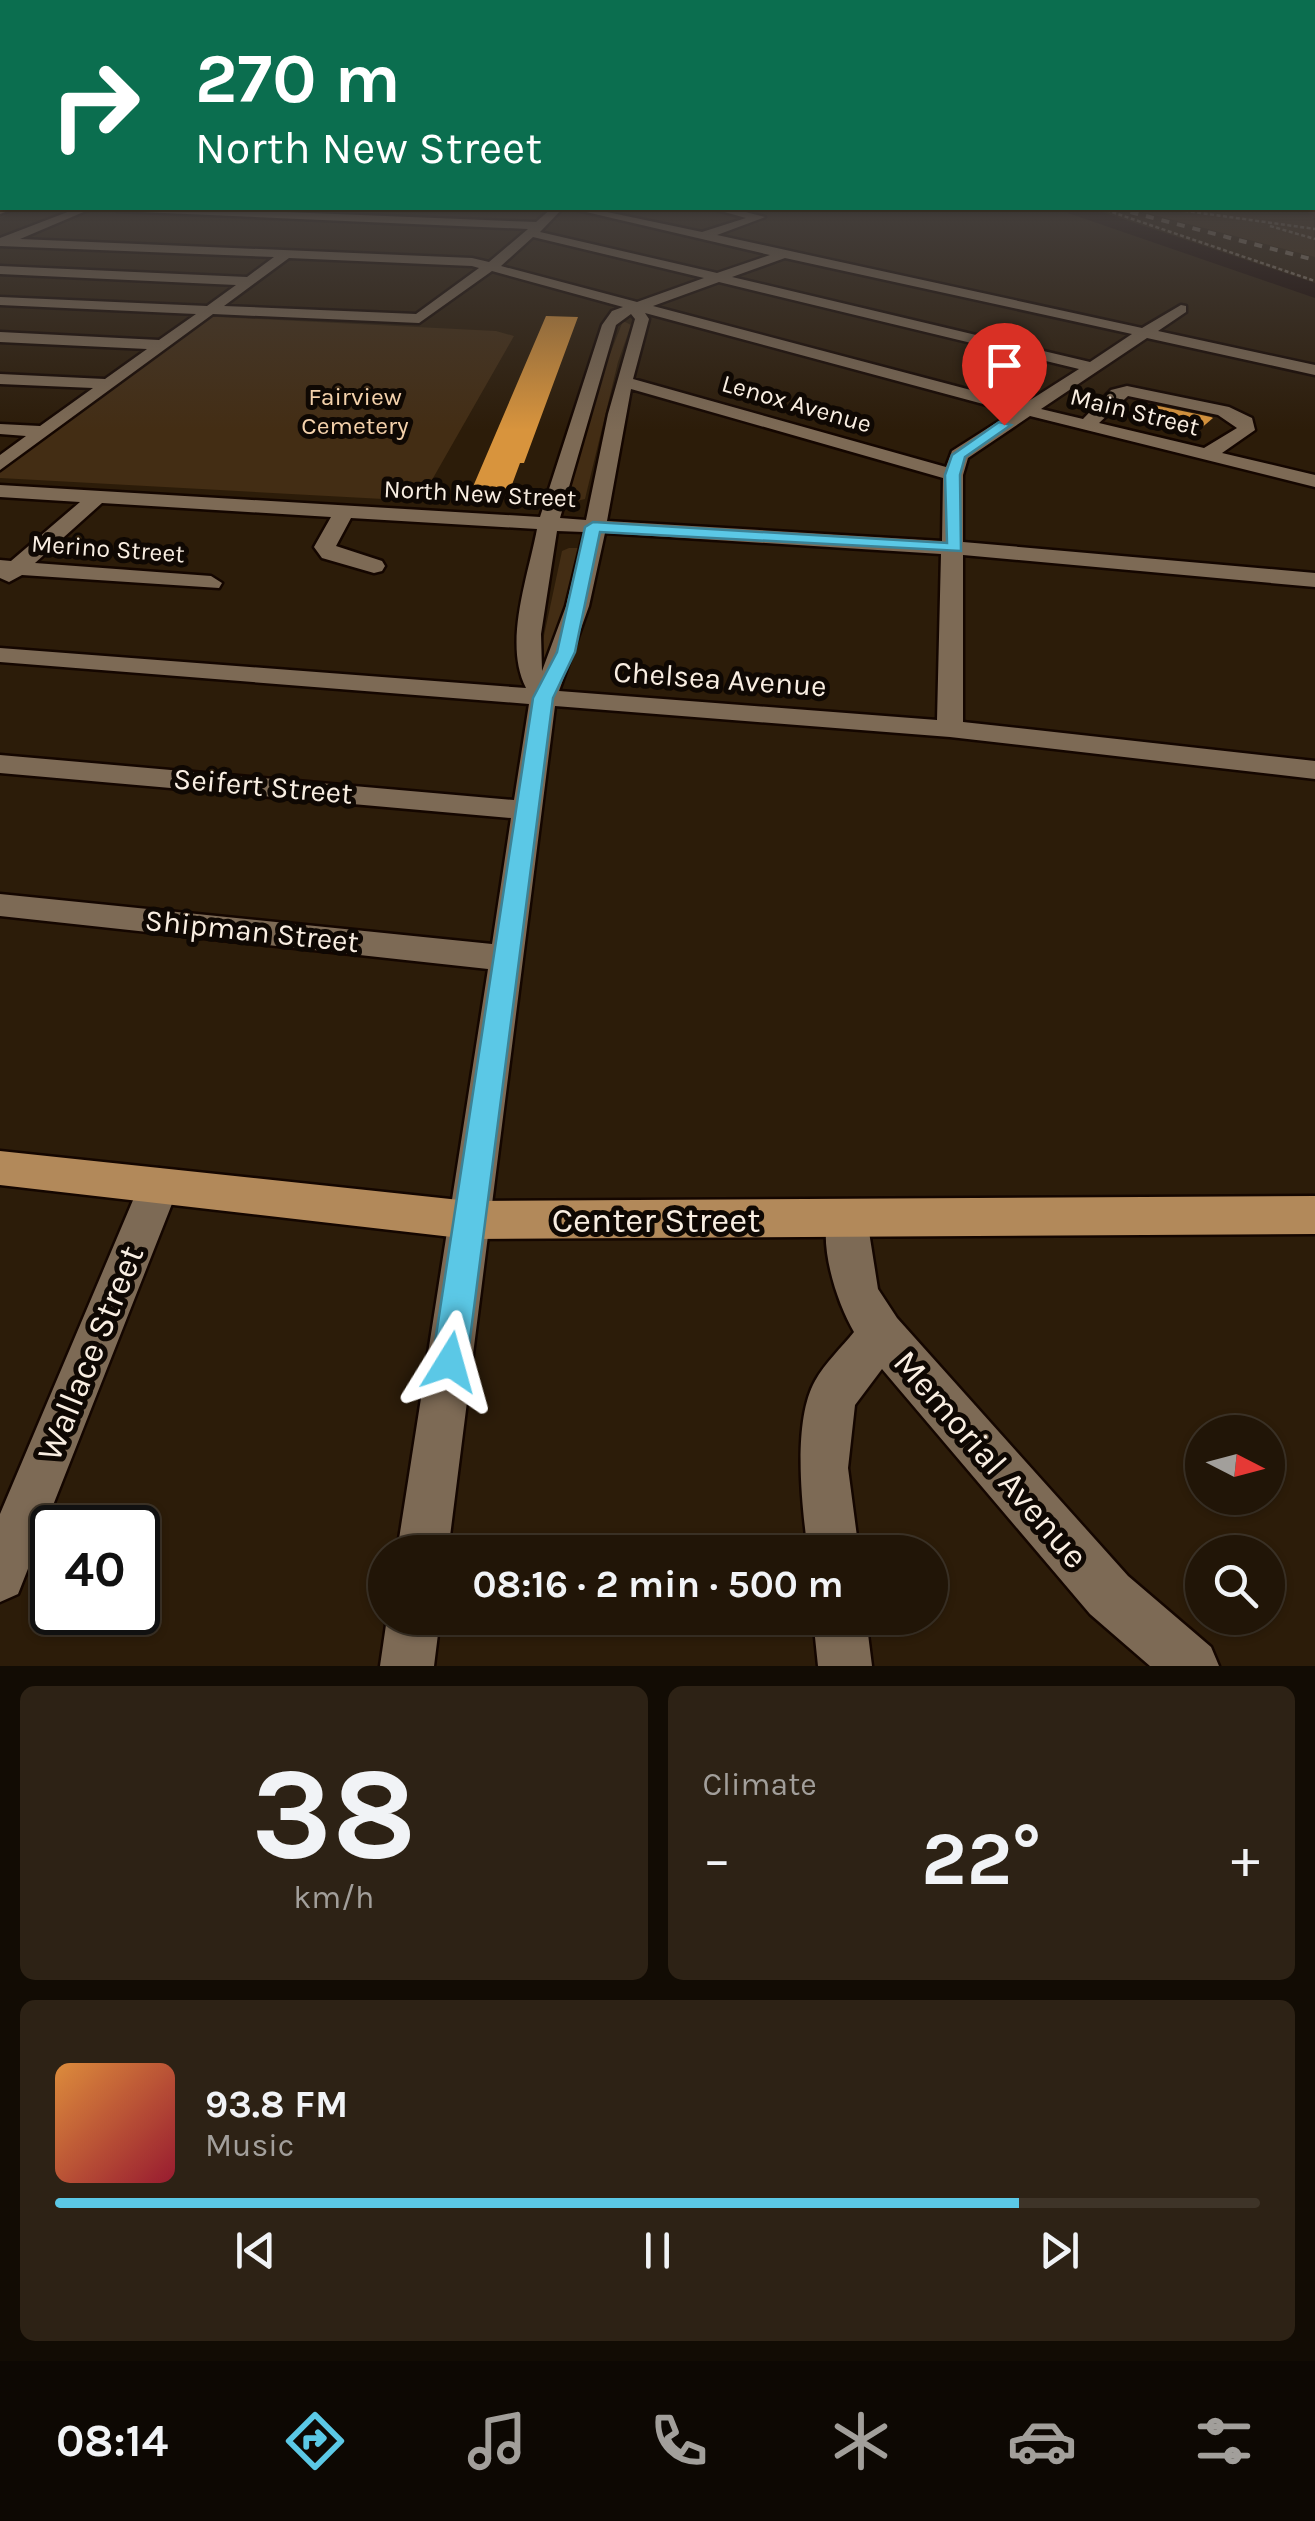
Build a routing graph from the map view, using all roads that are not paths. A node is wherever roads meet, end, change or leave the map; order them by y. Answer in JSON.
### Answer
{"nodes":[{"id":1,"x":23,"y":275,"type":"edge"},
{"id":2,"x":111,"y":275,"type":"edge"},
{"id":3,"x":116,"y":275,"type":"junction"},
{"id":4,"x":257,"y":275,"type":"edge"},
{"id":5,"x":477,"y":275,"type":"edge"},
{"id":6,"x":515,"y":275,"type":"edge"},
{"id":7,"x":710,"y":275,"type":"edge"},
{"id":8,"x":726,"y":275,"type":"edge"},
{"id":9,"x":881,"y":275,"type":"edge"},
{"id":10,"x":719,"y":277,"type":"junction"},
{"id":11,"x":248,"y":281,"type":"junction"},
{"id":12,"x":0,"y":287,"type":"edge"},
{"id":13,"x":0,"y":300,"type":"edge"},
{"id":14,"x":68,"y":304,"type":"junction"},
{"id":15,"x":635,"y":308,"type":"junction"},
{"id":16,"x":1181,"y":309,"type":"dead end"},
{"id":17,"x":208,"y":310,"type":"junction"},
{"id":18,"x":1145,"y":332,"type":"junction"},
{"id":19,"x":0,"y":337,"type":"edge"},
{"id":20,"x":160,"y":345,"type":"junction"},
{"id":21,"x":1093,"y":367,"type":"junction"},
{"id":22,"x":1315,"y":370,"type":"edge"},
{"id":23,"x":0,"y":379,"type":"edge"},
{"id":24,"x":626,"y":383,"type":"junction"},
{"id":25,"x":108,"y":384,"type":"junction"},
{"id":26,"x":1026,"y":410,"type":"junction"},
{"id":27,"x":1087,"y":425,"type":"junction"},
{"id":28,"x":0,"y":429,"type":"edge"},
{"id":29,"x":44,"y":432,"type":"junction"},
{"id":30,"x":1207,"y":454,"type":"junction"},
{"id":31,"x":0,"y":464,"type":"edge"},
{"id":32,"x":953,"y":475,"type":"junction"},
{"id":33,"x":1315,"y":481,"type":"edge"},
{"id":34,"x":0,"y":492,"type":"edge"},
{"id":35,"x":96,"y":498,"type":"junction"},
{"id":36,"x":344,"y":512,"type":"junction"},
{"id":37,"x":548,"y":524,"type":"junction"},
{"id":38,"x":593,"y":527,"type":"junction"},
{"id":39,"x":955,"y":548,"type":"junction"},
{"id":40,"x":374,"y":566,"type":"dead end"},
{"id":41,"x":5,"y":573,"type":"edge"},
{"id":42,"x":1315,"y":580,"type":"edge"},
{"id":43,"x":212,"y":583,"type":"dead end"},
{"id":44,"x":0,"y":655,"type":"edge"},
{"id":45,"x":543,"y":698,"type":"junction"},
{"id":46,"x":950,"y":729,"type":"junction"},
{"id":47,"x":0,"y":764,"type":"edge"},
{"id":48,"x":1315,"y":770,"type":"edge"},
{"id":49,"x":526,"y":810,"type":"junction"},
{"id":50,"x":0,"y":905,"type":"edge"},
{"id":51,"x":505,"y":958,"type":"junction"},
{"id":52,"x":0,"y":1168,"type":"edge"},
{"id":53,"x":158,"y":1186,"type":"junction"},
{"id":54,"x":1315,"y":1216,"type":"edge"},
{"id":55,"x":846,"y":1219,"type":"junction"},
{"id":56,"x":469,"y":1220,"type":"junction"},
{"id":57,"x":882,"y":1334,"type":"junction"},
{"id":58,"x":11,"y":1518,"type":"edge"},
{"id":59,"x":425,"y":1535,"type":"edge"},
{"id":60,"x":831,"y":1535,"type":"edge"},
{"id":61,"x":0,"y":1576,"type":"edge"},
{"id":62,"x":412,"y":1635,"type":"edge"},
{"id":63,"x":842,"y":1635,"type":"edge"},
{"id":64,"x":407,"y":1666,"type":"edge"},
{"id":65,"x":845,"y":1666,"type":"edge"},
{"id":66,"x":1192,"y":1666,"type":"edge"}],
"edges":[{"from":1,"to":12,"type":"street"},
{"from":2,"to":3,"type":"street"},
{"from":3,"to":11,"type":"street"},
{"from":3,"to":14,"type":"street"},
{"from":4,"to":11,"type":"street"},
{"from":5,"to":17,"type":"street"},
{"from":6,"to":15,"type":"street","name":"Main Street"},
{"from":7,"to":10,"type":"street"},
{"from":8,"to":10,"type":"street"},
{"from":9,"to":18,"type":"street"},
{"from":10,"to":15,"type":"street"},
{"from":10,"to":21,"type":"street"},
{"from":11,"to":17,"type":"street"},
{"from":13,"to":14,"type":"street"},
{"from":14,"to":17,"type":"street"},
{"from":15,"to":24,"type":"street"},
{"from":15,"to":26,"type":"street","name":"Main Street"},
{"from":15,"to":37,"type":"street"},
{"from":16,"to":18,"type":"street"},
{"from":17,"to":20,"type":"street"},
{"from":18,"to":21,"type":"street"},
{"from":18,"to":22,"type":"street"},
{"from":19,"to":20,"type":"street"},
{"from":20,"to":25,"type":"street"},
{"from":21,"to":26,"type":"street"},
{"from":23,"to":25,"type":"street"},
{"from":24,"to":32,"type":"street","name":"Lenox Avenue"},
{"from":24,"to":38,"type":"street"},
{"from":25,"to":29,"type":"street"},
{"from":26,"to":27,"type":"street","name":"Main Street"},
{"from":26,"to":32,"type":"street"},
{"from":27,"to":30,"type":"street","name":"Main Street"},
{"from":27,"to":30,"type":"street"},
{"from":28,"to":29,"type":"street"},
{"from":29,"to":31,"type":"street"},
{"from":30,"to":33,"type":"street","name":"Main Street"},
{"from":32,"to":39,"type":"street"},
{"from":34,"to":35,"type":"street","name":"North New Street"},
{"from":35,"to":36,"type":"street","name":"North New Street"},
{"from":35,"to":41,"type":"street"},
{"from":36,"to":37,"type":"street","name":"North New Street"},
{"from":36,"to":40,"type":"street"},
{"from":37,"to":38,"type":"street","name":"North New Street"},
{"from":37,"to":45,"type":"street"},
{"from":38,"to":39,"type":"street","name":"North New Street"},
{"from":38,"to":45,"type":"street"},
{"from":39,"to":42,"type":"street","name":"North New Street"},
{"from":39,"to":46,"type":"street"},
{"from":41,"to":43,"type":"street","name":"Merino Street"},
{"from":44,"to":45,"type":"street","name":"Chelsea Avenue"},
{"from":45,"to":46,"type":"street","name":"Chelsea Avenue"},
{"from":45,"to":49,"type":"street"},
{"from":46,"to":48,"type":"street","name":"Chelsea Avenue"},
{"from":47,"to":49,"type":"street","name":"Seifert Street"},
{"from":49,"to":51,"type":"street"},
{"from":50,"to":51,"type":"street","name":"Shipman Street"},
{"from":51,"to":56,"type":"street"},
{"from":52,"to":53,"type":"main road","name":"Center Street"},
{"from":53,"to":56,"type":"main road","name":"Center Street"},
{"from":53,"to":58,"type":"street","name":"Wallace Street"},
{"from":54,"to":55,"type":"main road","name":"Center Street"},
{"from":55,"to":56,"type":"main road","name":"Center Street"},
{"from":55,"to":57,"type":"street","name":"Memorial Avenue"},
{"from":56,"to":59,"type":"street"},
{"from":57,"to":60,"type":"street"},
{"from":57,"to":66,"type":"street","name":"Memorial Avenue"},
{"from":58,"to":61,"type":"street","name":"Wallace Street"},
{"from":62,"to":64,"type":"street"},
{"from":63,"to":65,"type":"street"}]}
